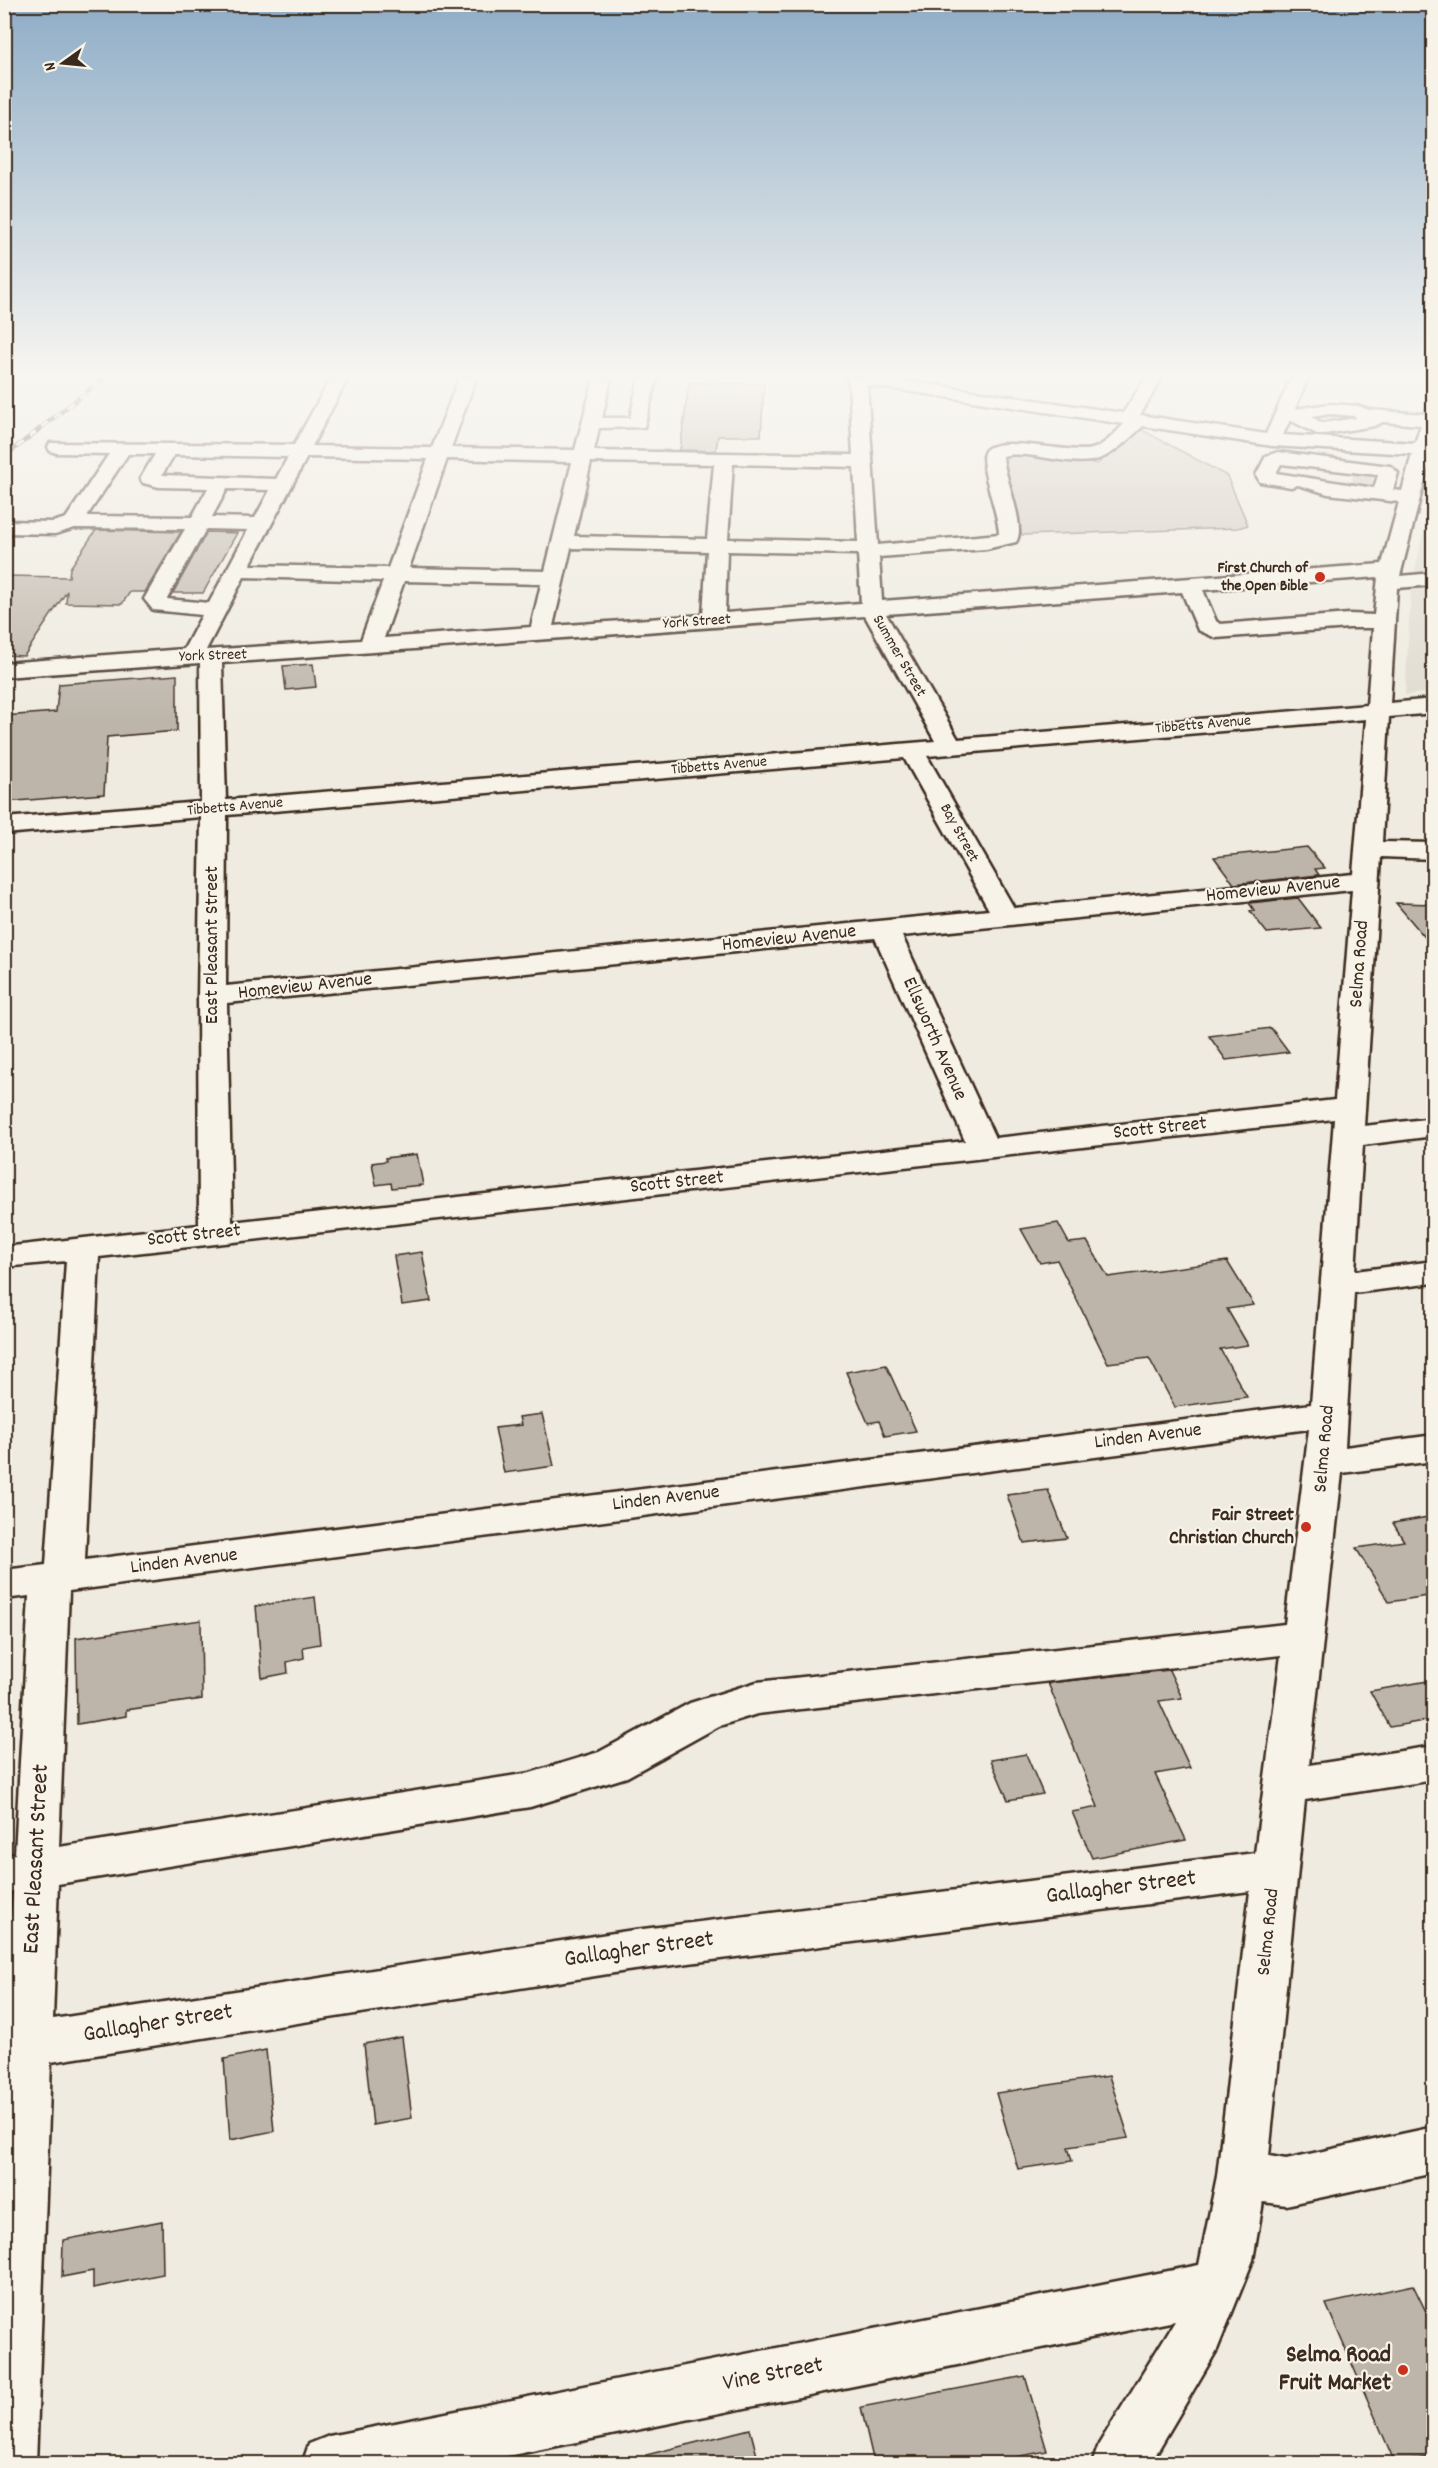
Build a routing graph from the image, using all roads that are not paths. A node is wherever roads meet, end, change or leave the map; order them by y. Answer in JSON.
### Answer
{"nodes":[{"id":1,"x":92,"y":493,"type":"edge"},
{"id":2,"x":215,"y":493,"type":"edge"},
{"id":3,"x":278,"y":493,"type":"edge"},
{"id":4,"x":425,"y":493,"type":"edge"},
{"id":5,"x":574,"y":493,"type":"edge"},
{"id":6,"x":721,"y":493,"type":"edge"},
{"id":7,"x":865,"y":493,"type":"edge"},
{"id":8,"x":1001,"y":493,"type":"edge"},
{"id":9,"x":1392,"y":493,"type":"edge"},
{"id":10,"x":73,"y":522,"type":"junction"},
{"id":11,"x":199,"y":523,"type":"junction"},
{"id":12,"x":262,"y":524,"type":"junction"},
{"id":13,"x":5,"y":527,"type":"edge"},
{"id":14,"x":562,"y":543,"type":"junction"},
{"id":15,"x":717,"y":545,"type":"junction"},
{"id":16,"x":869,"y":550,"type":"junction"},
{"id":17,"x":237,"y":571,"type":"junction"},
{"id":18,"x":395,"y":575,"type":"junction"},
{"id":19,"x":1389,"y":576,"type":"junction"},
{"id":20,"x":554,"y":578,"type":"junction"},
{"id":21,"x":1434,"y":579,"type":"edge"},
{"id":22,"x":1190,"y":585,"type":"junction"},
{"id":23,"x":872,"y":609,"type":"junction"},
{"id":24,"x":216,"y":610,"type":"junction"},
{"id":25,"x":714,"y":621,"type":"junction"},
{"id":26,"x":1384,"y":622,"type":"junction"},
{"id":27,"x":540,"y":634,"type":"junction"},
{"id":28,"x":370,"y":646,"type":"junction"},
{"id":29,"x":201,"y":656,"type":"junction"},
{"id":30,"x":4,"y":670,"type":"edge"},
{"id":31,"x":1434,"y":706,"type":"edge"},
{"id":32,"x":1378,"y":711,"type":"junction"},
{"id":33,"x":951,"y":747,"type":"junction"},
{"id":34,"x":912,"y":750,"type":"junction"},
{"id":35,"x":214,"y":808,"type":"junction"},
{"id":36,"x":4,"y":826,"type":"edge"},
{"id":37,"x":1434,"y":851,"type":"edge"},
{"id":38,"x":1367,"y":865,"type":"junction"},
{"id":39,"x":1006,"y":917,"type":"junction"},
{"id":40,"x":885,"y":929,"type":"junction"},
{"id":41,"x":212,"y":996,"type":"junction"},
{"id":42,"x":1349,"y":1123,"type":"junction"},
{"id":43,"x":1434,"y":1128,"type":"edge"},
{"id":44,"x":984,"y":1149,"type":"junction"},
{"id":45,"x":216,"y":1234,"type":"junction"},
{"id":46,"x":83,"y":1248,"type":"junction"},
{"id":47,"x":4,"y":1257,"type":"edge"},
{"id":48,"x":1434,"y":1272,"type":"edge"},
{"id":49,"x":1337,"y":1284,"type":"junction"},
{"id":50,"x":1328,"y":1414,"type":"junction"},
{"id":51,"x":1434,"y":1448,"type":"edge"},
{"id":52,"x":1325,"y":1462,"type":"junction"},
{"id":53,"x":58,"y":1578,"type":"junction"},
{"id":54,"x":4,"y":1585,"type":"edge"},
{"id":55,"x":1303,"y":1637,"type":"junction"},
{"id":56,"x":1434,"y":1763,"type":"edge"},
{"id":57,"x":1285,"y":1785,"type":"junction"},
{"id":58,"x":1275,"y":1869,"type":"junction"},
{"id":59,"x":20,"y":1872,"type":"edge"},
{"id":60,"x":16,"y":2046,"type":"edge"},
{"id":61,"x":1434,"y":2150,"type":"edge"},
{"id":62,"x":1242,"y":2176,"type":"junction"},
{"id":63,"x":1216,"y":2287,"type":"junction"},
{"id":64,"x":8,"y":2463,"type":"edge"},
{"id":65,"x":329,"y":2463,"type":"edge"},
{"id":66,"x":1119,"y":2463,"type":"edge"}],
"edges":[{"from":1,"to":10,"type":"street"},
{"from":2,"to":11,"type":"street"},
{"from":3,"to":12,"type":"street","name":"East Pleasant Street"},
{"from":4,"to":18,"type":"street"},
{"from":5,"to":14,"type":"street"},
{"from":6,"to":15,"type":"street"},
{"from":7,"to":16,"type":"street","name":"Summer Street"},
{"from":8,"to":16,"type":"street"},
{"from":9,"to":19,"type":"street","name":"Selma Road"},
{"from":10,"to":11,"type":"street"},
{"from":10,"to":13,"type":"street"},
{"from":11,"to":12,"type":"street"},
{"from":11,"to":24,"type":"street"},
{"from":12,"to":17,"type":"street","name":"East Pleasant Street"},
{"from":14,"to":15,"type":"street"},
{"from":14,"to":20,"type":"street"},
{"from":15,"to":16,"type":"street"},
{"from":15,"to":25,"type":"street"},
{"from":16,"to":23,"type":"street","name":"Summer Street"},
{"from":17,"to":18,"type":"street"},
{"from":17,"to":24,"type":"street","name":"East Pleasant Street"},
{"from":18,"to":20,"type":"street"},
{"from":18,"to":28,"type":"street"},
{"from":19,"to":21,"type":"street","name":"York Street"},
{"from":19,"to":22,"type":"street","name":"York Street"},
{"from":19,"to":26,"type":"street","name":"Selma Road"},
{"from":20,"to":27,"type":"street"},
{"from":22,"to":23,"type":"street","name":"York Street"},
{"from":22,"to":26,"type":"street"},
{"from":23,"to":25,"type":"street","name":"York Street"},
{"from":23,"to":33,"type":"street","name":"Summer Street"},
{"from":24,"to":29,"type":"street","name":"East Pleasant Street"},
{"from":25,"to":27,"type":"street","name":"York Street"},
{"from":26,"to":32,"type":"street","name":"Selma Road"},
{"from":27,"to":28,"type":"street","name":"York Street"},
{"from":28,"to":29,"type":"street","name":"York Street"},
{"from":29,"to":30,"type":"street","name":"York Street"},
{"from":29,"to":35,"type":"street","name":"East Pleasant Street"},
{"from":31,"to":32,"type":"street","name":"Tibbetts Avenue"},
{"from":32,"to":33,"type":"street","name":"Tibbetts Avenue"},
{"from":32,"to":38,"type":"street","name":"Selma Road"},
{"from":33,"to":34,"type":"street","name":"Tibbetts Avenue"},
{"from":34,"to":35,"type":"street","name":"Tibbetts Avenue"},
{"from":34,"to":39,"type":"street","name":"Bay Street"},
{"from":35,"to":36,"type":"street","name":"Tibbetts Avenue"},
{"from":35,"to":41,"type":"street","name":"East Pleasant Street"},
{"from":37,"to":38,"type":"street","name":"Homeview Avenue"},
{"from":38,"to":39,"type":"street","name":"Homeview Avenue"},
{"from":38,"to":42,"type":"street","name":"Selma Road"},
{"from":39,"to":40,"type":"street","name":"Homeview Avenue"},
{"from":40,"to":41,"type":"street","name":"Homeview Avenue"},
{"from":40,"to":44,"type":"street","name":"Ellsworth Avenue"},
{"from":41,"to":45,"type":"street","name":"East Pleasant Street"},
{"from":42,"to":43,"type":"street","name":"Scott Street"},
{"from":42,"to":44,"type":"street","name":"Scott Street"},
{"from":42,"to":49,"type":"street","name":"Selma Road"},
{"from":44,"to":45,"type":"street","name":"Scott Street"},
{"from":45,"to":46,"type":"street","name":"Scott Street"},
{"from":46,"to":47,"type":"street","name":"Scott Street"},
{"from":46,"to":53,"type":"street","name":"East Pleasant Street"},
{"from":48,"to":49,"type":"street"},
{"from":49,"to":50,"type":"street","name":"Selma Road"},
{"from":50,"to":52,"type":"street","name":"Selma Road"},
{"from":50,"to":53,"type":"street","name":"Linden Avenue"},
{"from":51,"to":52,"type":"street"},
{"from":52,"to":55,"type":"street","name":"Selma Road"},
{"from":53,"to":54,"type":"street","name":"Linden Avenue"},
{"from":53,"to":59,"type":"street","name":"East Pleasant Street"},
{"from":55,"to":57,"type":"street","name":"Selma Road"},
{"from":55,"to":59,"type":"street"},
{"from":56,"to":57,"type":"street"},
{"from":57,"to":58,"type":"street","name":"Selma Road"},
{"from":58,"to":60,"type":"street","name":"Gallagher Street"},
{"from":58,"to":62,"type":"street","name":"Selma Road"},
{"from":59,"to":60,"type":"street","name":"East Pleasant Street"},
{"from":60,"to":64,"type":"street","name":"East Pleasant Street"},
{"from":61,"to":62,"type":"street"},
{"from":62,"to":63,"type":"street","name":"Selma Road"},
{"from":63,"to":65,"type":"street","name":"Vine Street"},
{"from":63,"to":66,"type":"street","name":"Selma Road"}]}
